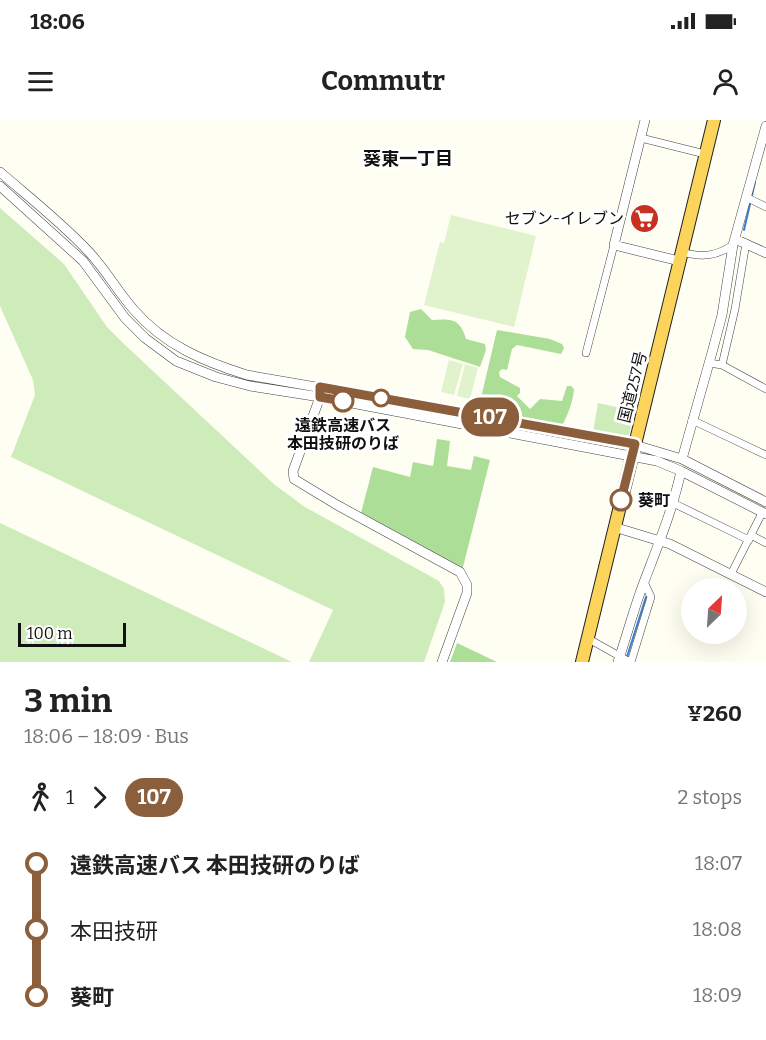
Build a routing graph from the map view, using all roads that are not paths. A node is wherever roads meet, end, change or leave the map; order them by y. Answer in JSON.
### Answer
{"nodes":[{"id":1,"x":645,"y":120,"type":"edge"},
{"id":2,"x":714,"y":120,"type":"edge"},
{"id":3,"x":766,"y":126,"type":"edge"},
{"id":4,"x":641,"y":138,"type":"junction"},
{"id":5,"x":705,"y":154,"type":"junction"},
{"id":6,"x":0,"y":172,"type":"edge"},
{"id":7,"x":0,"y":186,"type":"edge"},
{"id":8,"x":750,"y":199,"type":"junction"},
{"id":9,"x":766,"y":207,"type":"edge"},
{"id":10,"x":734,"y":242,"type":"junction"},
{"id":11,"x":746,"y":243,"type":"junction"},
{"id":12,"x":614,"y":245,"type":"junction"},
{"id":13,"x":766,"y":253,"type":"edge"},
{"id":14,"x":681,"y":257,"type":"junction"},
{"id":15,"x":586,"y":353,"type":"dead end"},
{"id":16,"x":709,"y":363,"type":"junction"},
{"id":17,"x":722,"y":365,"type":"junction"},
{"id":18,"x":766,"y":389,"type":"edge"},
{"id":19,"x":320,"y":392,"type":"junction"},
{"id":20,"x":692,"y":420,"type":"junction"},
{"id":21,"x":634,"y":450,"type":"junction"},
{"id":22,"x":766,"y":455,"type":"edge"},
{"id":23,"x":682,"y":459,"type":"junction"},
{"id":24,"x":681,"y":471,"type":"junction"},
{"id":25,"x":766,"y":502,"type":"edge"},
{"id":26,"x":673,"y":503,"type":"junction"},
{"id":27,"x":764,"y":514,"type":"edge"},
{"id":28,"x":614,"y":527,"type":"junction"},
{"id":29,"x":750,"y":538,"type":"junction"},
{"id":30,"x":660,"y":541,"type":"junction"},
{"id":31,"x":766,"y":543,"type":"edge"},
{"id":32,"x":731,"y":574,"type":"junction"},
{"id":33,"x":644,"y":582,"type":"junction"},
{"id":34,"x":766,"y":592,"type":"edge"},
{"id":35,"x":587,"y":638,"type":"junction"},
{"id":36,"x":619,"y":659,"type":"edge"},
{"id":37,"x":442,"y":662,"type":"edge"},
{"id":38,"x":582,"y":662,"type":"edge"},
{"id":39,"x":630,"y":662,"type":"edge"}],
"edges":[{"from":1,"to":4,"type":"street"},
{"from":2,"to":5,"type":"highway","name":"国道257号"},
{"from":3,"to":8,"type":"street"},
{"from":4,"to":5,"type":"street"},
{"from":4,"to":12,"type":"street"},
{"from":5,"to":14,"type":"highway","name":"国道257号"},
{"from":6,"to":19,"type":"street"},
{"from":7,"to":19,"type":"street"},
{"from":8,"to":9,"type":"street"},
{"from":8,"to":10,"type":"street"},
{"from":10,"to":11,"type":"street"},
{"from":10,"to":14,"type":"street"},
{"from":10,"to":16,"type":"street"},
{"from":11,"to":13,"type":"street"},
{"from":11,"to":17,"type":"street"},
{"from":12,"to":14,"type":"street"},
{"from":12,"to":15,"type":"street"},
{"from":14,"to":21,"type":"highway","name":"国道257号"},
{"from":16,"to":17,"type":"street"},
{"from":16,"to":20,"type":"street"},
{"from":17,"to":18,"type":"street"},
{"from":19,"to":21,"type":"street"},
{"from":19,"to":37,"type":"street"},
{"from":20,"to":22,"type":"street"},
{"from":20,"to":23,"type":"street"},
{"from":21,"to":23,"type":"street"},
{"from":21,"to":24,"type":"street"},
{"from":21,"to":28,"type":"highway","name":"国道257号"},
{"from":23,"to":25,"type":"street"},
{"from":24,"to":26,"type":"street"},
{"from":24,"to":27,"type":"street"},
{"from":26,"to":29,"type":"street"},
{"from":26,"to":30,"type":"street"},
{"from":27,"to":29,"type":"street"},
{"from":28,"to":30,"type":"street"},
{"from":28,"to":35,"type":"highway","name":"国道257号"},
{"from":29,"to":31,"type":"street"},
{"from":29,"to":32,"type":"street"},
{"from":30,"to":32,"type":"street"},
{"from":30,"to":33,"type":"street"},
{"from":32,"to":34,"type":"street"},
{"from":33,"to":36,"type":"street"},
{"from":33,"to":39,"type":"street"},
{"from":35,"to":36,"type":"street"},
{"from":35,"to":38,"type":"highway","name":"国道257号"},
{"from":36,"to":39,"type":"street"}]}
